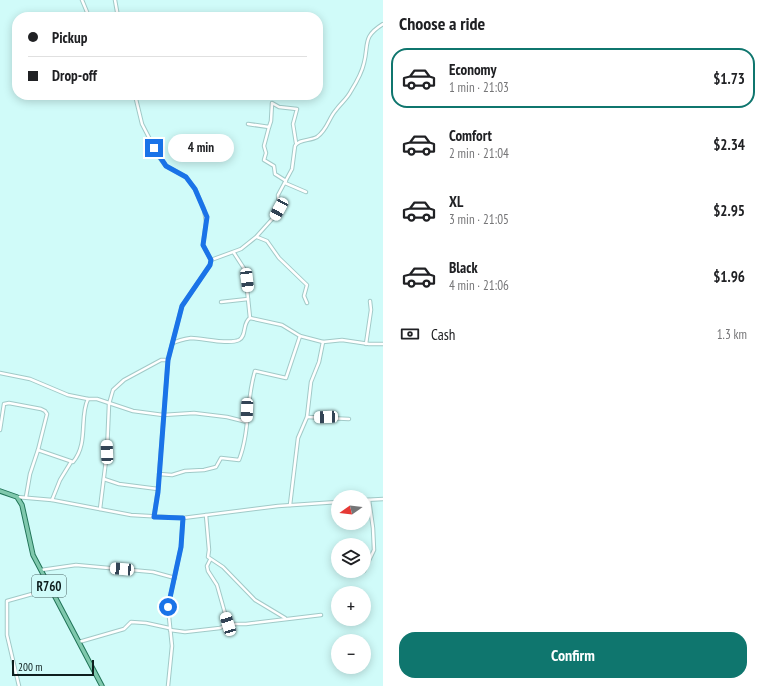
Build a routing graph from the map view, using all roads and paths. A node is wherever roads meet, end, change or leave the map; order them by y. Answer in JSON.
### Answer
{"nodes":[{"id":1,"x":82,"y":0,"type":"edge"},
{"id":2,"x":115,"y":0,"type":"edge"},
{"id":3,"x":87,"y":12,"type":"edge"},
{"id":4,"x":117,"y":12,"type":"edge"},
{"id":5,"x":383,"y":24,"type":"edge"},
{"id":6,"x":136,"y":100,"type":"edge"},
{"id":7,"x":248,"y":124,"type":"dead end"},
{"id":8,"x":269,"y":127,"type":"junction"},
{"id":9,"x":296,"y":143,"type":"junction"},
{"id":10,"x":286,"y":182,"type":"junction"},
{"id":11,"x":306,"y":192,"type":"dead end"},
{"id":12,"x":256,"y":237,"type":"junction"},
{"id":13,"x":234,"y":253,"type":"junction"},
{"id":14,"x":211,"y":260,"type":"junction"},
{"id":15,"x":248,"y":299,"type":"junction"},
{"id":16,"x":370,"y":301,"type":"dead end"},
{"id":17,"x":221,"y":302,"type":"dead end"},
{"id":18,"x":307,"y":303,"type":"dead end"},
{"id":19,"x":250,"y":318,"type":"junction"},
{"id":20,"x":300,"y":336,"type":"junction"},
{"id":21,"x":323,"y":342,"type":"junction"},
{"id":22,"x":172,"y":343,"type":"junction"},
{"id":23,"x":366,"y":344,"type":"junction"},
{"id":24,"x":383,"y":344,"type":"edge"},
{"id":25,"x":168,"y":360,"type":"junction"},
{"id":26,"x":0,"y":373,"type":"edge"},
{"id":27,"x":88,"y":399,"type":"junction"},
{"id":28,"x":109,"y":404,"type":"junction"},
{"id":29,"x":163,"y":415,"type":"junction"},
{"id":30,"x":307,"y":417,"type":"junction"},
{"id":31,"x":349,"y":419,"type":"dead end"},
{"id":32,"x":247,"y":422,"type":"junction"},
{"id":33,"x":0,"y":430,"type":"edge"},
{"id":34,"x":38,"y":450,"type":"junction"},
{"id":35,"x":71,"y":462,"type":"junction"},
{"id":36,"x":159,"y":474,"type":"junction"},
{"id":37,"x":104,"y":479,"type":"junction"},
{"id":38,"x":158,"y":489,"type":"junction"},
{"id":39,"x":0,"y":491,"type":"edge"},
{"id":40,"x":26,"y":496,"type":"junction"},
{"id":41,"x":17,"y":497,"type":"junction"},
{"id":42,"x":383,"y":499,"type":"edge"},
{"id":43,"x":52,"y":500,"type":"junction"},
{"id":44,"x":371,"y":500,"type":"edge"},
{"id":45,"x":331,"y":502,"type":"edge"},
{"id":46,"x":290,"y":505,"type":"junction"},
{"id":47,"x":100,"y":509,"type":"junction"},
{"id":48,"x":206,"y":515,"type":"junction"},
{"id":49,"x":154,"y":517,"type":"junction"},
{"id":50,"x":183,"y":518,"type":"junction"},
{"id":51,"x":371,"y":518,"type":"edge"},
{"id":52,"x":371,"y":558,"type":"edge"},
{"id":53,"x":210,"y":560,"type":"junction"},
{"id":54,"x":40,"y":570,"type":"junction"},
{"id":55,"x":175,"y":578,"type":"junction"},
{"id":56,"x":50,"y":589,"type":"junction"},
{"id":57,"x":321,"y":615,"type":"dead end"},
{"id":58,"x":285,"y":619,"type":"junction"},
{"id":59,"x":228,"y":624,"type":"junction"},
{"id":60,"x":170,"y":629,"type":"junction"},
{"id":61,"x":79,"y":642,"type":"junction"},
{"id":62,"x":19,"y":686,"type":"edge"},
{"id":63,"x":102,"y":686,"type":"edge"},
{"id":64,"x":168,"y":686,"type":"edge"}],
"edges":[{"from":1,"to":3,"type":"street"},
{"from":2,"to":4,"type":"street"},
{"from":5,"to":9,"type":"street"},
{"from":6,"to":14,"type":"street"},
{"from":7,"to":8,"type":"street"},
{"from":8,"to":9,"type":"street"},
{"from":8,"to":10,"type":"street"},
{"from":9,"to":10,"type":"street"},
{"from":10,"to":11,"type":"street"},
{"from":10,"to":12,"type":"street"},
{"from":12,"to":13,"type":"street"},
{"from":12,"to":18,"type":"street"},
{"from":13,"to":14,"type":"street"},
{"from":13,"to":15,"type":"street"},
{"from":14,"to":22,"type":"street"},
{"from":15,"to":17,"type":"street"},
{"from":15,"to":19,"type":"street"},
{"from":16,"to":23,"type":"street"},
{"from":19,"to":20,"type":"street"},
{"from":19,"to":22,"type":"street"},
{"from":20,"to":21,"type":"street"},
{"from":20,"to":32,"type":"street"},
{"from":21,"to":23,"type":"street"},
{"from":21,"to":30,"type":"street"},
{"from":22,"to":25,"type":"street"},
{"from":23,"to":24,"type":"street"},
{"from":25,"to":28,"type":"street"},
{"from":25,"to":29,"type":"street"},
{"from":26,"to":27,"type":"street"},
{"from":27,"to":28,"type":"street"},
{"from":27,"to":35,"type":"street"},
{"from":28,"to":29,"type":"street"},
{"from":28,"to":37,"type":"street"},
{"from":29,"to":32,"type":"street"},
{"from":29,"to":36,"type":"street"},
{"from":30,"to":31,"type":"street"},
{"from":30,"to":46,"type":"street"},
{"from":32,"to":36,"type":"street"},
{"from":33,"to":34,"type":"street"},
{"from":34,"to":35,"type":"street"},
{"from":34,"to":40,"type":"street"},
{"from":35,"to":43,"type":"street"},
{"from":36,"to":38,"type":"street"},
{"from":37,"to":38,"type":"street"},
{"from":37,"to":47,"type":"street"},
{"from":38,"to":49,"type":"street"},
{"from":39,"to":41,"type":"main road"},
{"from":40,"to":41,"type":"street"},
{"from":40,"to":43,"type":"street"},
{"from":41,"to":54,"type":"main road","number":"R760"},
{"from":42,"to":44,"type":"street"},
{"from":43,"to":47,"type":"street"},
{"from":45,"to":46,"type":"street"},
{"from":46,"to":48,"type":"street"},
{"from":47,"to":49,"type":"street"},
{"from":48,"to":50,"type":"street"},
{"from":48,"to":53,"type":"street"},
{"from":49,"to":50,"type":"street"},
{"from":50,"to":55,"type":"street"},
{"from":51,"to":52,"type":"street"},
{"from":53,"to":58,"type":"street"},
{"from":53,"to":59,"type":"street"},
{"from":54,"to":55,"type":"street"},
{"from":54,"to":56,"type":"main road","number":"R760"},
{"from":55,"to":60,"type":"street"},
{"from":56,"to":61,"type":"main road","number":"R760"},
{"from":56,"to":62,"type":"street"},
{"from":57,"to":58,"type":"street"},
{"from":58,"to":59,"type":"street"},
{"from":59,"to":60,"type":"street"},
{"from":60,"to":61,"type":"street"},
{"from":60,"to":64,"type":"street"},
{"from":61,"to":63,"type":"main road","number":"R760"}]}
